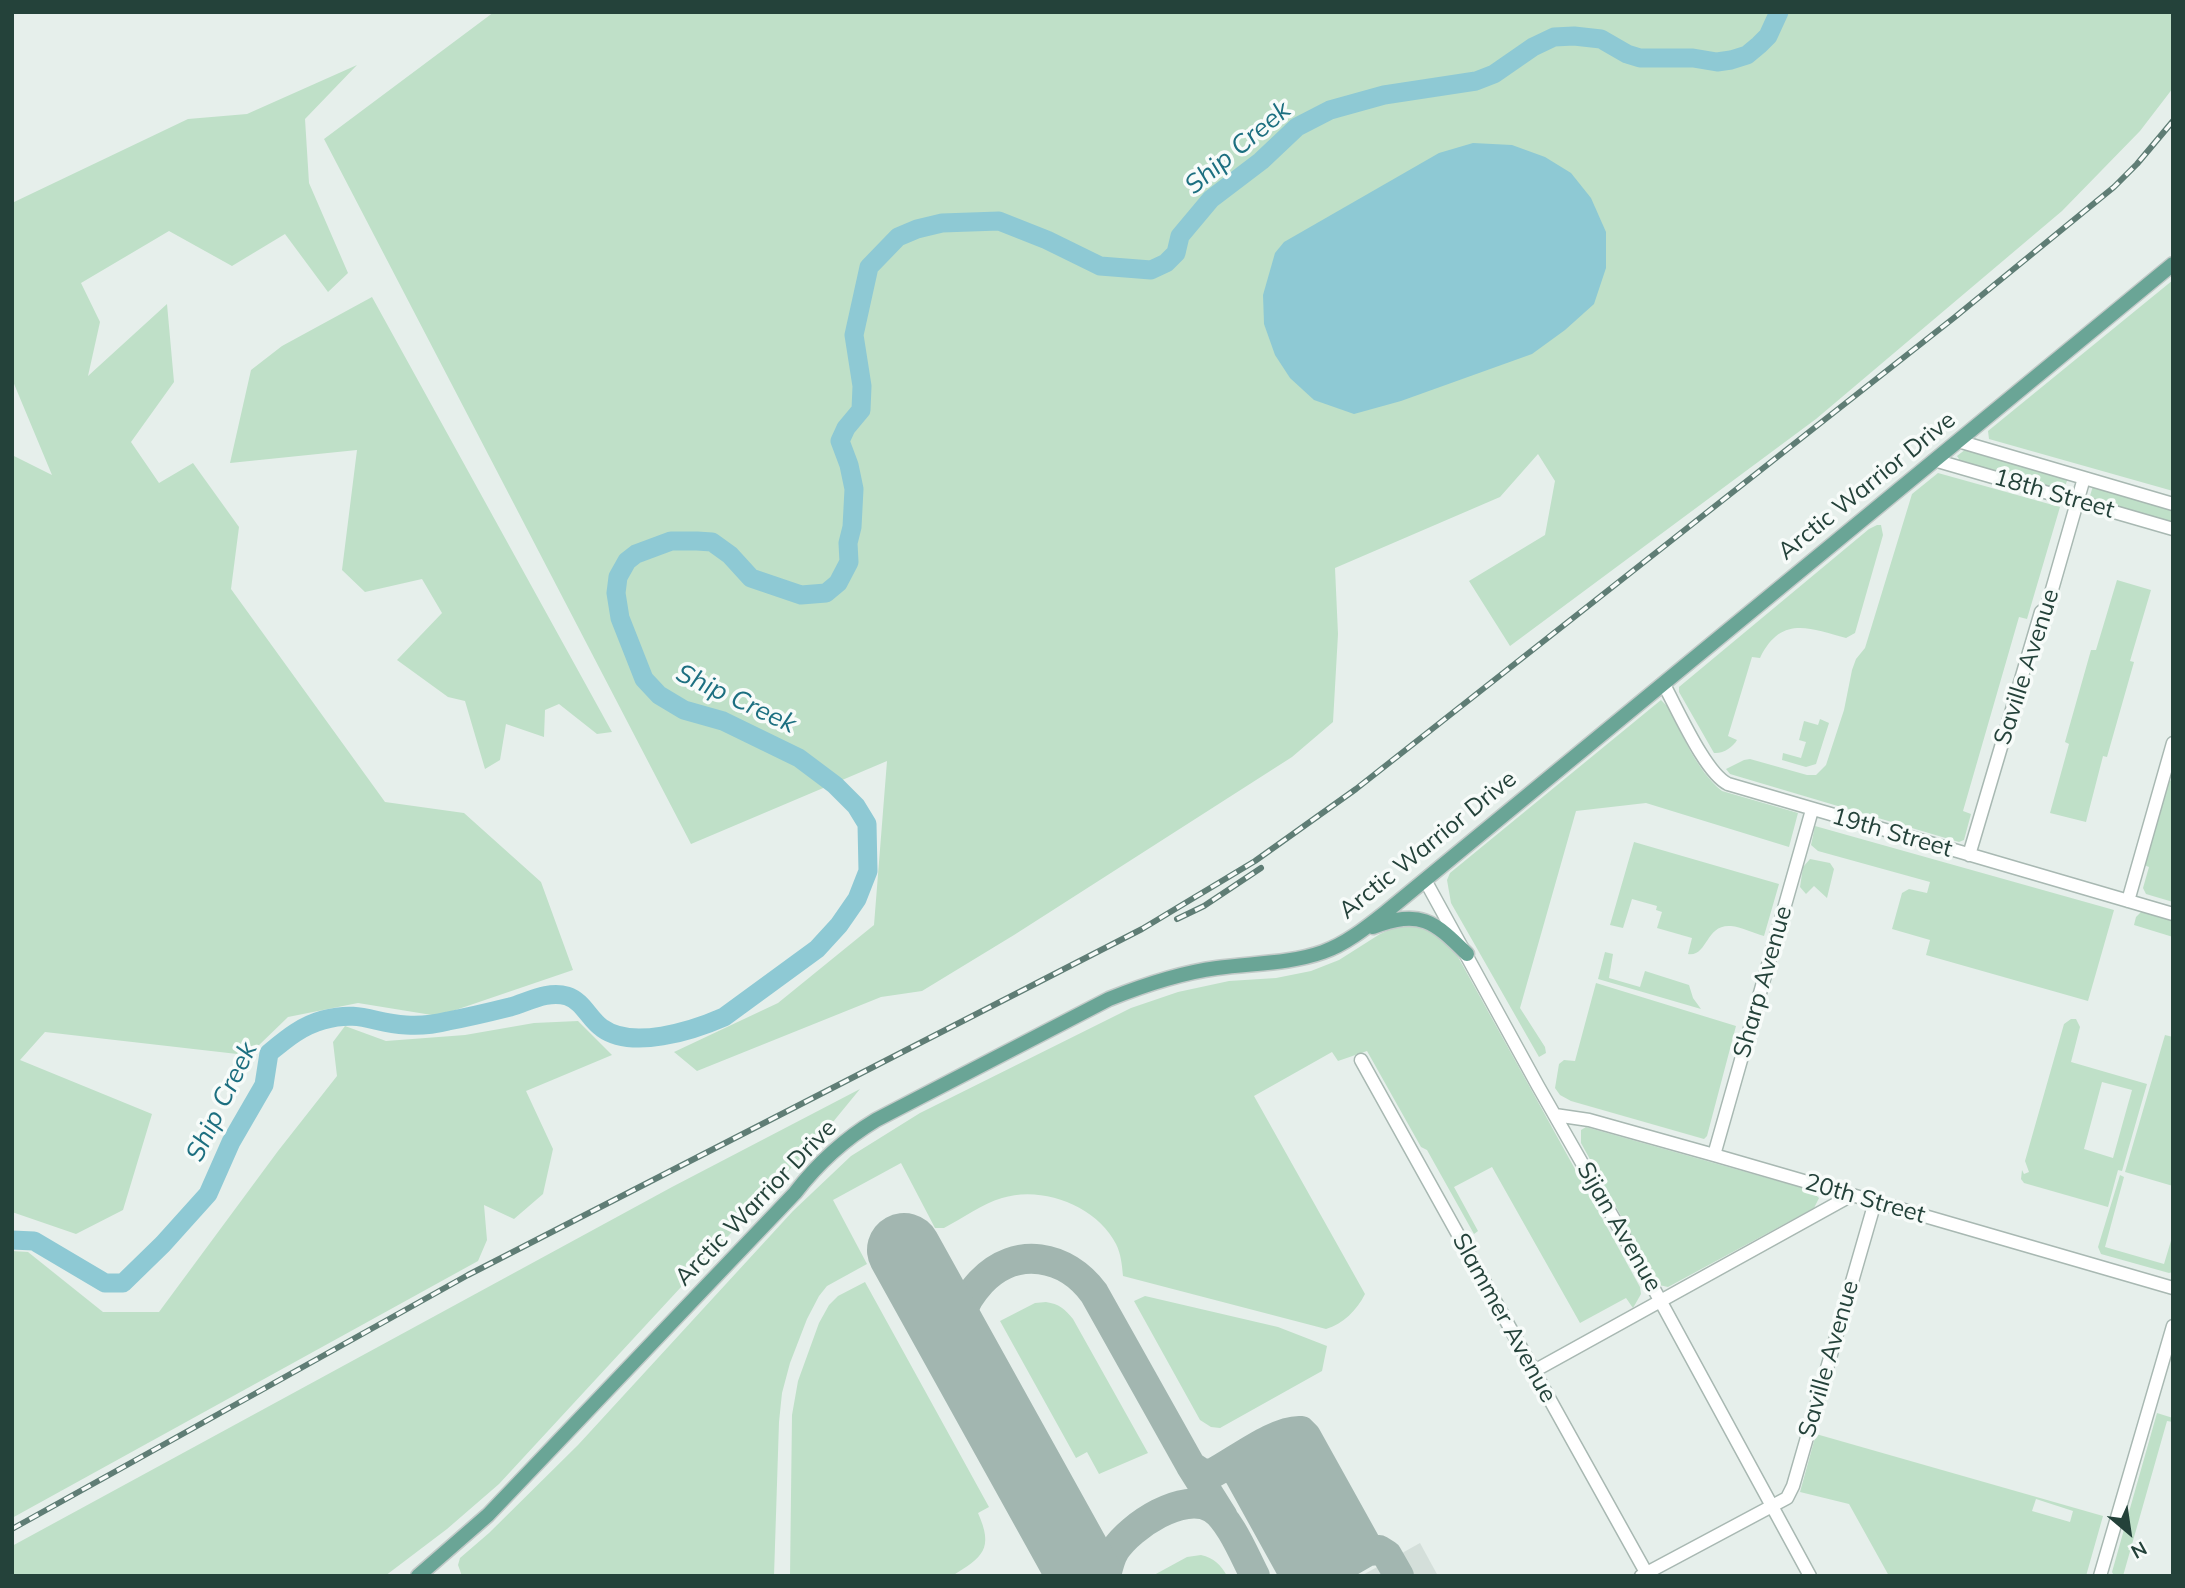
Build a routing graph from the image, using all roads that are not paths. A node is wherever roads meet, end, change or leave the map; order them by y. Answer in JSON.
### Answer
{"nodes":[{"id":1,"x":2173,"y":264,"type":"edge"},
{"id":2,"x":1958,"y":441,"type":"junction"},
{"id":3,"x":1934,"y":460,"type":"junction"},
{"id":4,"x":2084,"y":478,"type":"junction"},
{"id":5,"x":2078,"y":501,"type":"junction"},
{"id":6,"x":2173,"y":504,"type":"edge"},
{"id":7,"x":2173,"y":529,"type":"edge"},
{"id":8,"x":1663,"y":683,"type":"junction"},
{"id":9,"x":2173,"y":743,"type":"edge"},
{"id":10,"x":1812,"y":810,"type":"junction"},
{"id":11,"x":1969,"y":855,"type":"junction"},
{"id":12,"x":1425,"y":880,"type":"junction"},
{"id":13,"x":2128,"y":901,"type":"junction"},
{"id":14,"x":2173,"y":915,"type":"edge"},
{"id":15,"x":1355,"y":934,"type":"junction"},
{"id":16,"x":1467,"y":954,"type":"junction"},
{"id":17,"x":1361,"y":1060,"type":"dead end"},
{"id":18,"x":1555,"y":1115,"type":"junction"},
{"id":19,"x":1714,"y":1155,"type":"junction"},
{"id":20,"x":1852,"y":1195,"type":"junction"},
{"id":21,"x":1875,"y":1202,"type":"junction"},
{"id":22,"x":2173,"y":1288,"type":"edge"},
{"id":23,"x":1661,"y":1301,"type":"junction"},
{"id":24,"x":2173,"y":1326,"type":"edge"},
{"id":25,"x":1534,"y":1371,"type":"junction"},
{"id":26,"x":1772,"y":1507,"type":"junction"},
{"id":27,"x":1645,"y":1575,"type":"edge"},
{"id":28,"x":418,"y":1576,"type":"edge"},
{"id":29,"x":1810,"y":1576,"type":"edge"},
{"id":30,"x":2100,"y":1576,"type":"edge"}],
"edges":[{"from":1,"to":2,"type":"main road","name":"Arctic Warrior Drive"},
{"from":2,"to":3,"type":"main road","name":"Arctic Warrior Drive"},
{"from":2,"to":4,"type":"street","name":"18th Street"},
{"from":3,"to":5,"type":"street","name":"18th Street"},
{"from":3,"to":8,"type":"main road","name":"Arctic Warrior Drive"},
{"from":4,"to":5,"type":"street","name":"Saville Avenue"},
{"from":4,"to":6,"type":"street","name":"18th Street"},
{"from":5,"to":7,"type":"street","name":"18th Street"},
{"from":5,"to":11,"type":"street","name":"Saville Avenue"},
{"from":8,"to":10,"type":"street","name":"19th Street"},
{"from":8,"to":12,"type":"main road","name":"Arctic Warrior Drive"},
{"from":9,"to":13,"type":"street"},
{"from":10,"to":11,"type":"street","name":"19th Street"},
{"from":10,"to":19,"type":"street","name":"Sharp Avenue"},
{"from":11,"to":13,"type":"street","name":"19th Street"},
{"from":12,"to":15,"type":"main road","name":"Arctic Warrior Drive"},
{"from":12,"to":16,"type":"street","name":"Sijan Avenue"},
{"from":13,"to":14,"type":"street","name":"19th Street"},
{"from":15,"to":16,"type":"main road"},
{"from":15,"to":28,"type":"main road","name":"Arctic Warrior Drive"},
{"from":16,"to":18,"type":"street","name":"Sijan Avenue"},
{"from":17,"to":25,"type":"street","name":"Slammer Avenue"},
{"from":18,"to":19,"type":"street","name":"20th Street"},
{"from":18,"to":23,"type":"street","name":"Sijan Avenue"},
{"from":19,"to":20,"type":"street","name":"20th Street"},
{"from":20,"to":21,"type":"street","name":"20th Street"},
{"from":20,"to":23,"type":"street"},
{"from":21,"to":22,"type":"street","name":"20th Street"},
{"from":21,"to":26,"type":"street","name":"Saville Avenue"},
{"from":23,"to":25,"type":"street"},
{"from":23,"to":26,"type":"street","name":"Sijan Avenue"},
{"from":24,"to":30,"type":"street"},
{"from":25,"to":27,"type":"street","name":"Slammer Avenue"},
{"from":26,"to":27,"type":"street"},
{"from":26,"to":29,"type":"street","name":"Sijan Avenue"}]}
